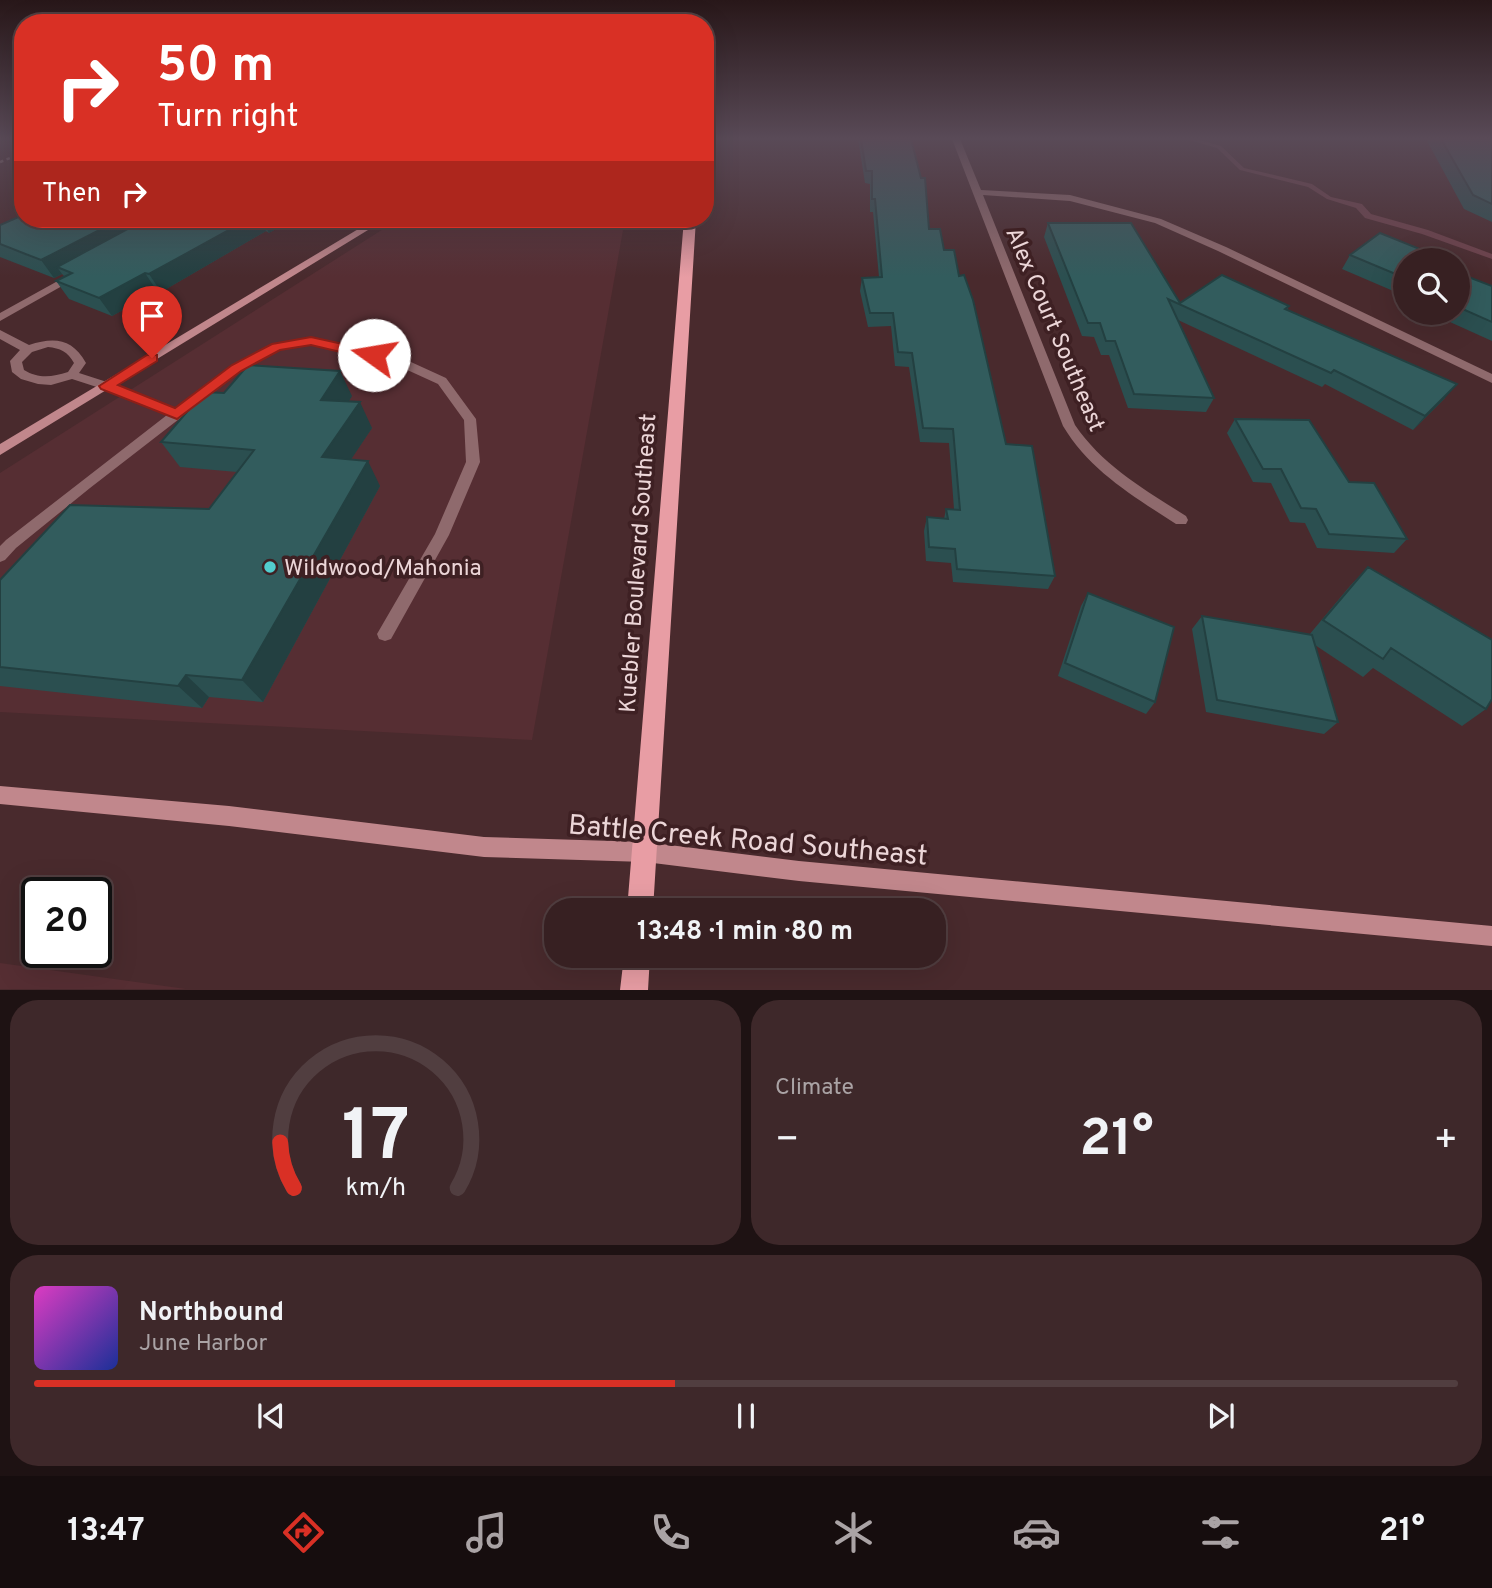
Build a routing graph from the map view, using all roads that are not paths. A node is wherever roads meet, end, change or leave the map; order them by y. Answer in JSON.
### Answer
{"nodes":[{"id":1,"x":973,"y":185,"type":"edge"},
{"id":2,"x":976,"y":192,"type":"junction"},
{"id":3,"x":366,"y":228,"type":"edge"},
{"id":4,"x":689,"y":228,"type":"edge"},
{"id":5,"x":84,"y":269,"type":"edge"},
{"id":6,"x":0,"y":318,"type":"edge"},
{"id":7,"x":0,"y":334,"type":"edge"},
{"id":8,"x":28,"y":349,"type":"junction"},
{"id":9,"x":72,"y":375,"type":"junction"},
{"id":10,"x":1492,"y":379,"type":"edge"},
{"id":11,"x":106,"y":386,"type":"junction"},
{"id":12,"x":177,"y":414,"type":"junction"},
{"id":13,"x":0,"y":450,"type":"edge"},
{"id":14,"x":1181,"y":520,"type":"dead end"},
{"id":15,"x":0,"y":556,"type":"edge"},
{"id":16,"x":385,"y":634,"type":"dead end"},
{"id":17,"x":0,"y":795,"type":"edge"},
{"id":18,"x":645,"y":852,"type":"junction"},
{"id":19,"x":641,"y":898,"type":"edge"},
{"id":20,"x":1492,"y":936,"type":"edge"},
{"id":21,"x":636,"y":968,"type":"edge"},
{"id":22,"x":634,"y":989,"type":"edge"}],
"edges":[{"from":1,"to":2,"type":"street","name":"Alex Court Southeast"},
{"from":2,"to":10,"type":"street"},
{"from":2,"to":14,"type":"street","name":"Alex Court Southeast"},
{"from":3,"to":11,"type":"main road"},
{"from":4,"to":18,"type":"main road","name":"Kuebler Boulevard Southeast"},
{"from":5,"to":6,"type":"street"},
{"from":7,"to":8,"type":"street"},
{"from":8,"to":9,"type":"street"},
{"from":8,"to":9,"type":"street"},
{"from":9,"to":11,"type":"street"},
{"from":11,"to":12,"type":"street"},
{"from":11,"to":13,"type":"main road"},
{"from":12,"to":15,"type":"street"},
{"from":12,"to":16,"type":"street"},
{"from":17,"to":18,"type":"main road","name":"Battle Creek Road Southeast"},
{"from":18,"to":19,"type":"main road","name":"Kuebler Boulevard Southeast"},
{"from":18,"to":20,"type":"main road","name":"Battle Creek Road Southeast"},
{"from":21,"to":22,"type":"main road"}]}
